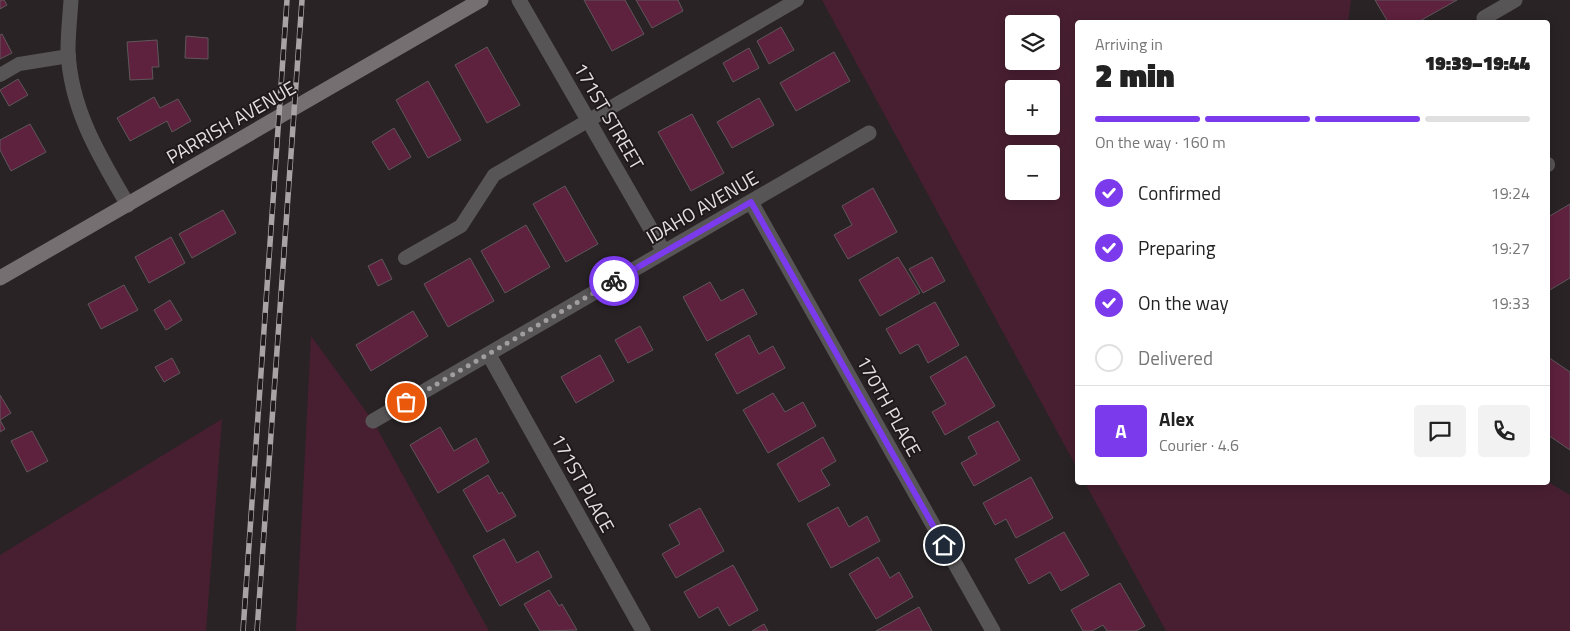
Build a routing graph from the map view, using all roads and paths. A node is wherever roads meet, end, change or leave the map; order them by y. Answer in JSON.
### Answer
{"nodes":[{"id":1,"x":71,"y":0,"type":"edge"},
{"id":2,"x":481,"y":0,"type":"edge"},
{"id":3,"x":519,"y":0,"type":"edge"},
{"id":4,"x":797,"y":0,"type":"edge"},
{"id":5,"x":1515,"y":0,"type":"edge"},
{"id":6,"x":1483,"y":20,"type":"edge"},
{"id":7,"x":69,"y":56,"type":"junction"},
{"id":8,"x":0,"y":75,"type":"edge"},
{"id":9,"x":588,"y":120,"type":"junction"},
{"id":10,"x":869,"y":133,"type":"dead end"},
{"id":11,"x":751,"y":202,"type":"junction"},
{"id":12,"x":128,"y":205,"type":"junction"},
{"id":13,"x":664,"y":252,"type":"junction"},
{"id":14,"x":405,"y":258,"type":"dead end"},
{"id":15,"x":0,"y":278,"type":"edge"},
{"id":16,"x":489,"y":355,"type":"junction"},
{"id":17,"x":373,"y":421,"type":"dead end"},
{"id":18,"x":643,"y":631,"type":"edge"},
{"id":19,"x":993,"y":631,"type":"edge"}],
"edges":[{"from":1,"to":7,"type":"street"},
{"from":2,"to":12,"type":"street","name":"PARRISH AVENUE"},
{"from":3,"to":9,"type":"street","name":"171ST STREET"},
{"from":4,"to":9,"type":"lane"},
{"from":5,"to":6,"type":"street"},
{"from":7,"to":8,"type":"lane"},
{"from":7,"to":12,"type":"street"},
{"from":9,"to":13,"type":"street","name":"171ST STREET"},
{"from":9,"to":14,"type":"lane"},
{"from":10,"to":11,"type":"street","name":"IDAHO AVENUE"},
{"from":11,"to":13,"type":"street","name":"IDAHO AVENUE"},
{"from":11,"to":19,"type":"street","name":"170TH PLACE"},
{"from":12,"to":15,"type":"street","name":"PARRISH AVENUE"},
{"from":13,"to":16,"type":"street","name":"IDAHO AVENUE"},
{"from":16,"to":17,"type":"street","name":"IDAHO AVENUE"},
{"from":16,"to":18,"type":"street","name":"171ST PLACE"}]}
